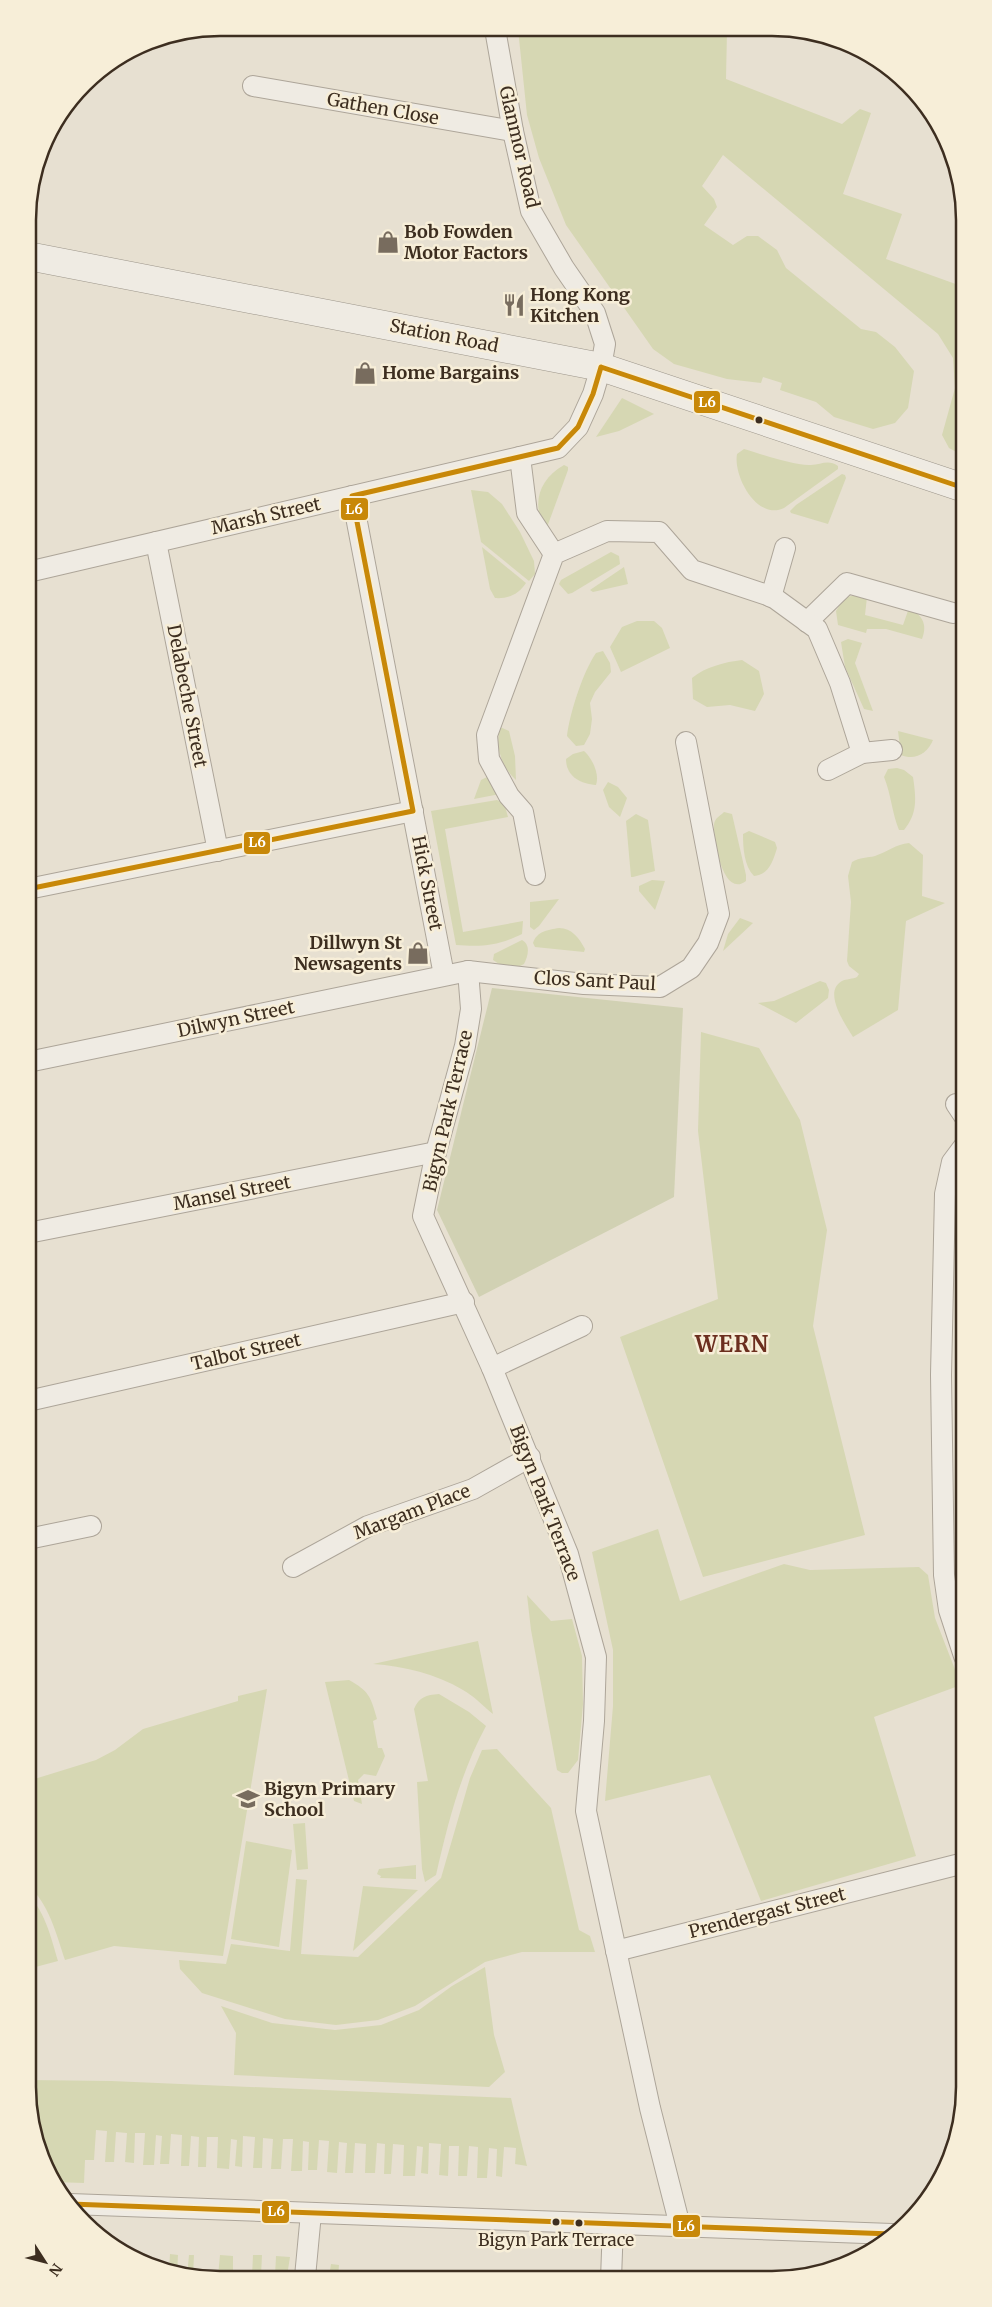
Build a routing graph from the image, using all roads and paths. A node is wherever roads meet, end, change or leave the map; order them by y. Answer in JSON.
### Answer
{"nodes":[{"id":1,"x":496,"y":36,"type":"edge"},
{"id":2,"x":253,"y":86,"type":"dead end"},
{"id":3,"x":513,"y":131,"type":"junction"},
{"id":4,"x":36,"y":258,"type":"edge"},
{"id":5,"x":601,"y":367,"type":"junction"},
{"id":6,"x":520,"y":457,"type":"junction"},
{"id":7,"x":956,"y":485,"type":"edge"},
{"id":8,"x":352,"y":496,"type":"junction"},
{"id":9,"x":156,"y":542,"type":"junction"},
{"id":10,"x":785,"y":548,"type":"dead end"},
{"id":11,"x":554,"y":554,"type":"junction"},
{"id":12,"x":36,"y":570,"type":"edge"},
{"id":13,"x":771,"y":597,"type":"junction"},
{"id":14,"x":953,"y":613,"type":"dead end"},
{"id":15,"x":807,"y":622,"type":"junction"},
{"id":16,"x":686,"y":742,"type":"dead end"},
{"id":17,"x":892,"y":750,"type":"dead end"},
{"id":18,"x":862,"y":753,"type":"junction"},
{"id":19,"x":828,"y":770,"type":"dead end"},
{"id":20,"x":413,"y":811,"type":"junction"},
{"id":21,"x":218,"y":851,"type":"junction"},
{"id":22,"x":535,"y":876,"type":"dead end"},
{"id":23,"x":36,"y":887,"type":"edge"},
{"id":24,"x":468,"y":971,"type":"junction"},
{"id":25,"x":444,"y":976,"type":"junction"},
{"id":26,"x":36,"y":1060,"type":"edge"},
{"id":27,"x":436,"y":1152,"type":"junction"},
{"id":28,"x":956,"y":1157,"type":"edge"},
{"id":29,"x":36,"y":1231,"type":"edge"},
{"id":30,"x":464,"y":1302,"type":"junction"},
{"id":31,"x":582,"y":1326,"type":"dead end"},
{"id":32,"x":492,"y":1368,"type":"junction"},
{"id":33,"x":36,"y":1399,"type":"edge"},
{"id":34,"x":530,"y":1458,"type":"junction"},
{"id":35,"x":91,"y":1526,"type":"dead end"},
{"id":36,"x":36,"y":1537,"type":"edge"},
{"id":37,"x":293,"y":1567,"type":"dead end"},
{"id":38,"x":956,"y":1631,"type":"edge"},
{"id":39,"x":956,"y":1865,"type":"edge"},
{"id":40,"x":616,"y":1951,"type":"junction"},
{"id":41,"x":79,"y":2204,"type":"edge"},
{"id":42,"x":311,"y":2213,"type":"junction"},
{"id":43,"x":613,"y":2224,"type":"junction"},
{"id":44,"x":680,"y":2226,"type":"junction"},
{"id":45,"x":883,"y":2234,"type":"edge"},
{"id":46,"x":306,"y":2271,"type":"edge"},
{"id":47,"x":610,"y":2271,"type":"edge"}],
"edges":[{"from":1,"to":3,"type":"street","name":"Glanmor Road"},
{"from":2,"to":3,"type":"street","name":"Gathen Close"},
{"from":3,"to":5,"type":"street","name":"Glanmor Road"},
{"from":4,"to":5,"type":"main road","name":"Station Road"},
{"from":5,"to":6,"type":"street","name":"Marsh Street"},
{"from":5,"to":7,"type":"main road","name":"Station Road"},
{"from":6,"to":8,"type":"street","name":"Marsh Street"},
{"from":6,"to":11,"type":"street"},
{"from":8,"to":9,"type":"street","name":"Marsh Street"},
{"from":8,"to":20,"type":"street","name":"Hick Street"},
{"from":9,"to":12,"type":"street","name":"Marsh Street"},
{"from":9,"to":21,"type":"street","name":"Delabeche Street"},
{"from":10,"to":13,"type":"street"},
{"from":11,"to":13,"type":"street"},
{"from":11,"to":22,"type":"street"},
{"from":13,"to":15,"type":"street"},
{"from":14,"to":15,"type":"street"},
{"from":15,"to":18,"type":"street"},
{"from":16,"to":24,"type":"street","name":"Clos Sant Paul"},
{"from":17,"to":18,"type":"street"},
{"from":18,"to":19,"type":"street"},
{"from":20,"to":21,"type":"street"},
{"from":20,"to":25,"type":"street","name":"Hick Street"},
{"from":21,"to":23,"type":"street"},
{"from":24,"to":25,"type":"street","name":"Clos Sant Paul"},
{"from":24,"to":27,"type":"street","name":"Bigyn Park Terrace"},
{"from":25,"to":26,"type":"street","name":"Dilwyn Street"},
{"from":27,"to":29,"type":"street","name":"Mansel Street"},
{"from":27,"to":30,"type":"street","name":"Bigyn Park Terrace"},
{"from":28,"to":38,"type":"street"},
{"from":30,"to":32,"type":"street","name":"Bigyn Park Terrace"},
{"from":30,"to":33,"type":"street","name":"Talbot Street"},
{"from":31,"to":32,"type":"street"},
{"from":32,"to":34,"type":"street","name":"Bigyn Park Terrace"},
{"from":34,"to":37,"type":"street","name":"Margam Place"},
{"from":34,"to":40,"type":"street","name":"Bigyn Park Terrace"},
{"from":35,"to":36,"type":"street"},
{"from":39,"to":40,"type":"street","name":"Prendergast Street"},
{"from":40,"to":44,"type":"street","name":"Bigyn Park Terrace"},
{"from":41,"to":42,"type":"street"},
{"from":42,"to":43,"type":"street"},
{"from":42,"to":46,"type":"street"},
{"from":43,"to":44,"type":"street"},
{"from":43,"to":47,"type":"street"},
{"from":44,"to":45,"type":"street"}]}
